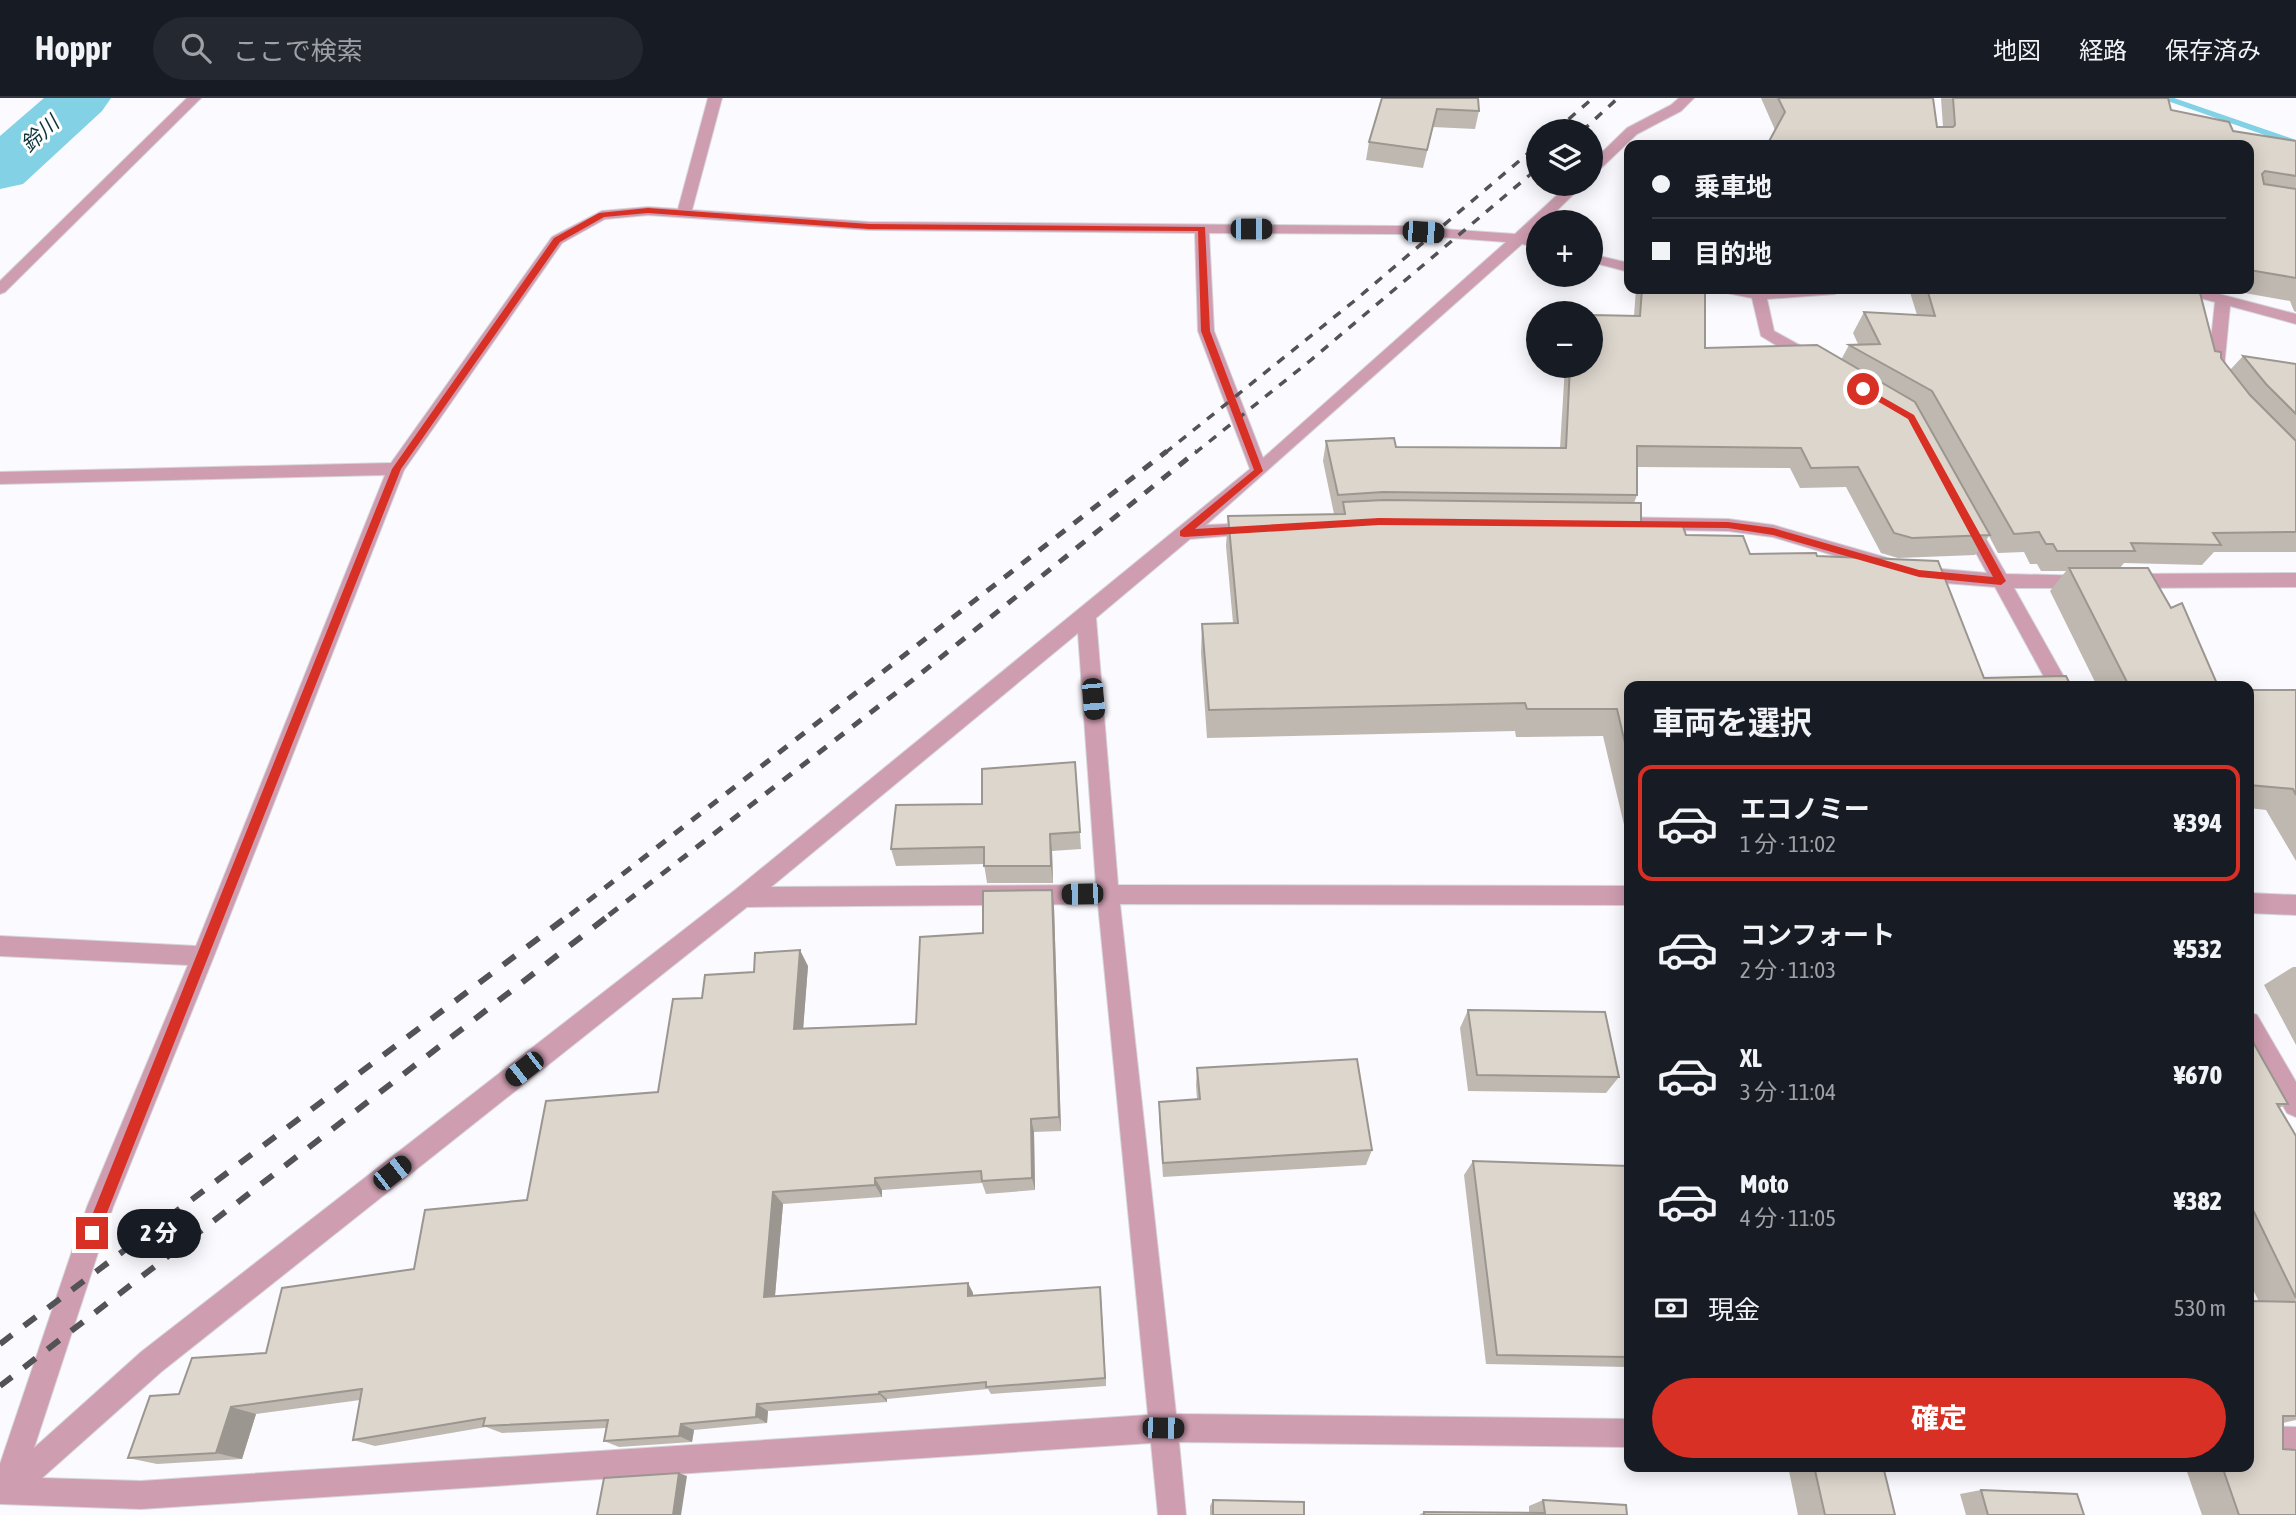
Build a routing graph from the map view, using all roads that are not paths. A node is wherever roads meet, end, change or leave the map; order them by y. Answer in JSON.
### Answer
{"nodes":[{"id":1,"x":194,"y":98,"type":"edge"},
{"id":2,"x":715,"y":98,"type":"edge"},
{"id":3,"x":1687,"y":98,"type":"edge"},
{"id":4,"x":1603,"y":159,"type":"edge"},
{"id":5,"x":1567,"y":196,"type":"edge"},
{"id":6,"x":1555,"y":210,"type":"edge"},
{"id":7,"x":684,"y":213,"type":"junction"},
{"id":8,"x":1202,"y":229,"type":"junction"},
{"id":9,"x":1526,"y":241,"type":"edge"},
{"id":10,"x":1526,"y":243,"type":"edge"},
{"id":11,"x":1603,"y":261,"type":"edge"},
{"id":12,"x":1624,"y":267,"type":"edge"},
{"id":13,"x":0,"y":289,"type":"edge"},
{"id":14,"x":1754,"y":294,"type":"edge"},
{"id":15,"x":1772,"y":294,"type":"edge"},
{"id":16,"x":2201,"y":294,"type":"edge"},
{"id":17,"x":1759,"y":295,"type":"junction"},
{"id":18,"x":2223,"y":300,"type":"junction"},
{"id":19,"x":2296,"y":319,"type":"edge"},
{"id":20,"x":1827,"y":368,"type":"edge"},
{"id":21,"x":2227,"y":393,"type":"edge"},
{"id":22,"x":396,"y":469,"type":"junction"},
{"id":23,"x":1259,"y":471,"type":"junction"},
{"id":24,"x":0,"y":478,"type":"edge"},
{"id":25,"x":1962,"y":511,"type":"edge"},
{"id":26,"x":1594,"y":523,"type":"edge"},
{"id":27,"x":1267,"y":528,"type":"edge"},
{"id":28,"x":1184,"y":533,"type":"junction"},
{"id":29,"x":2296,"y":580,"type":"edge"},
{"id":30,"x":2001,"y":581,"type":"junction"},
{"id":31,"x":1086,"y":616,"type":"junction"},
{"id":32,"x":2056,"y":681,"type":"edge"},
{"id":33,"x":1108,"y":894,"type":"junction"},
{"id":34,"x":1624,"y":895,"type":"edge"},
{"id":35,"x":743,"y":897,"type":"junction"},
{"id":36,"x":2254,"y":904,"type":"edge"},
{"id":37,"x":2296,"y":905,"type":"edge"},
{"id":38,"x":0,"y":946,"type":"edge"},
{"id":39,"x":203,"y":956,"type":"junction"},
{"id":40,"x":2254,"y":1032,"type":"edge"},
{"id":41,"x":2296,"y":1105,"type":"edge"},
{"id":42,"x":1163,"y":1428,"type":"junction"},
{"id":43,"x":1624,"y":1433,"type":"edge"},
{"id":44,"x":2254,"y":1440,"type":"edge"},
{"id":45,"x":2296,"y":1441,"type":"edge"},
{"id":46,"x":3,"y":1495,"type":"edge"},
{"id":47,"x":1172,"y":1515,"type":"edge"}],
"edges":[{"from":1,"to":13,"type":"street"},
{"from":2,"to":7,"type":"street"},
{"from":3,"to":4,"type":"street"},
{"from":5,"to":6,"type":"street"},
{"from":7,"to":8,"type":"street"},
{"from":7,"to":22,"type":"street"},
{"from":8,"to":9,"type":"street"},
{"from":8,"to":23,"type":"street"},
{"from":10,"to":23,"type":"street"},
{"from":11,"to":12,"type":"street"},
{"from":14,"to":17,"type":"street"},
{"from":15,"to":17,"type":"street"},
{"from":16,"to":18,"type":"street"},
{"from":17,"to":20,"type":"street"},
{"from":18,"to":19,"type":"street"},
{"from":18,"to":21,"type":"street"},
{"from":22,"to":24,"type":"street"},
{"from":22,"to":39,"type":"street"},
{"from":23,"to":28,"type":"street"},
{"from":25,"to":30,"type":"street"},
{"from":26,"to":30,"type":"street"},
{"from":27,"to":28,"type":"street"},
{"from":28,"to":31,"type":"street"},
{"from":29,"to":30,"type":"street"},
{"from":30,"to":32,"type":"street"},
{"from":31,"to":33,"type":"street"},
{"from":31,"to":35,"type":"street"},
{"from":33,"to":34,"type":"street"},
{"from":33,"to":35,"type":"street"},
{"from":33,"to":42,"type":"street"},
{"from":35,"to":46,"type":"street"},
{"from":36,"to":37,"type":"street"},
{"from":38,"to":39,"type":"street"},
{"from":39,"to":46,"type":"street"},
{"from":40,"to":41,"type":"street"},
{"from":42,"to":43,"type":"street"},
{"from":42,"to":46,"type":"street"},
{"from":42,"to":47,"type":"street"},
{"from":44,"to":45,"type":"street"}]}
